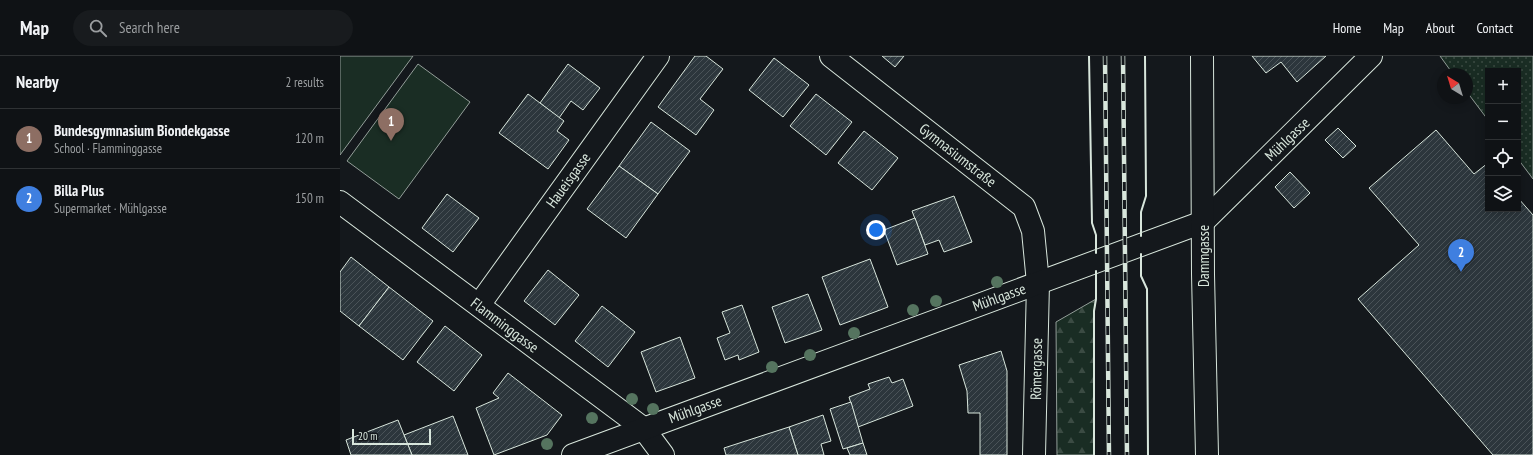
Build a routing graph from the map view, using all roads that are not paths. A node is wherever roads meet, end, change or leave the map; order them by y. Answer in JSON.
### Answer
{"nodes":[{"id":1,"x":658,"y":56,"type":"edge"},
{"id":2,"x":831,"y":56,"type":"edge"},
{"id":3,"x":1202,"y":56,"type":"edge"},
{"id":4,"x":1372,"y":56,"type":"edge"},
{"id":5,"x":340,"y":202,"type":"edge"},
{"id":6,"x":1203,"y":222,"type":"junction"},
{"id":7,"x":1038,"y":283,"type":"junction"},
{"id":8,"x":479,"y":305,"type":"junction"},
{"id":9,"x":643,"y":428,"type":"junction"},
{"id":10,"x":573,"y":455,"type":"edge"},
{"id":11,"x":663,"y":455,"type":"edge"},
{"id":12,"x":1034,"y":455,"type":"edge"},
{"id":13,"x":1207,"y":455,"type":"edge"}],
"edges":[{"from":1,"to":8,"type":"street","name":"Haueisgasse"},
{"from":2,"to":7,"type":"street","name":"Gymnasiumstraße"},
{"from":3,"to":6,"type":"street","name":"Dammgasse"},
{"from":4,"to":6,"type":"street","name":"Mühlgasse"},
{"from":5,"to":8,"type":"street","name":"Flamminggasse"},
{"from":6,"to":7,"type":"street","name":"Mühlgasse"},
{"from":6,"to":13,"type":"street","name":"Dammgasse"},
{"from":7,"to":9,"type":"street","name":"Mühlgasse"},
{"from":7,"to":12,"type":"street","name":"Römergasse"},
{"from":8,"to":9,"type":"street","name":"Flamminggasse"},
{"from":9,"to":10,"type":"street","name":"Mühlgasse"},
{"from":9,"to":11,"type":"street","name":"Flamminggasse"}]}
